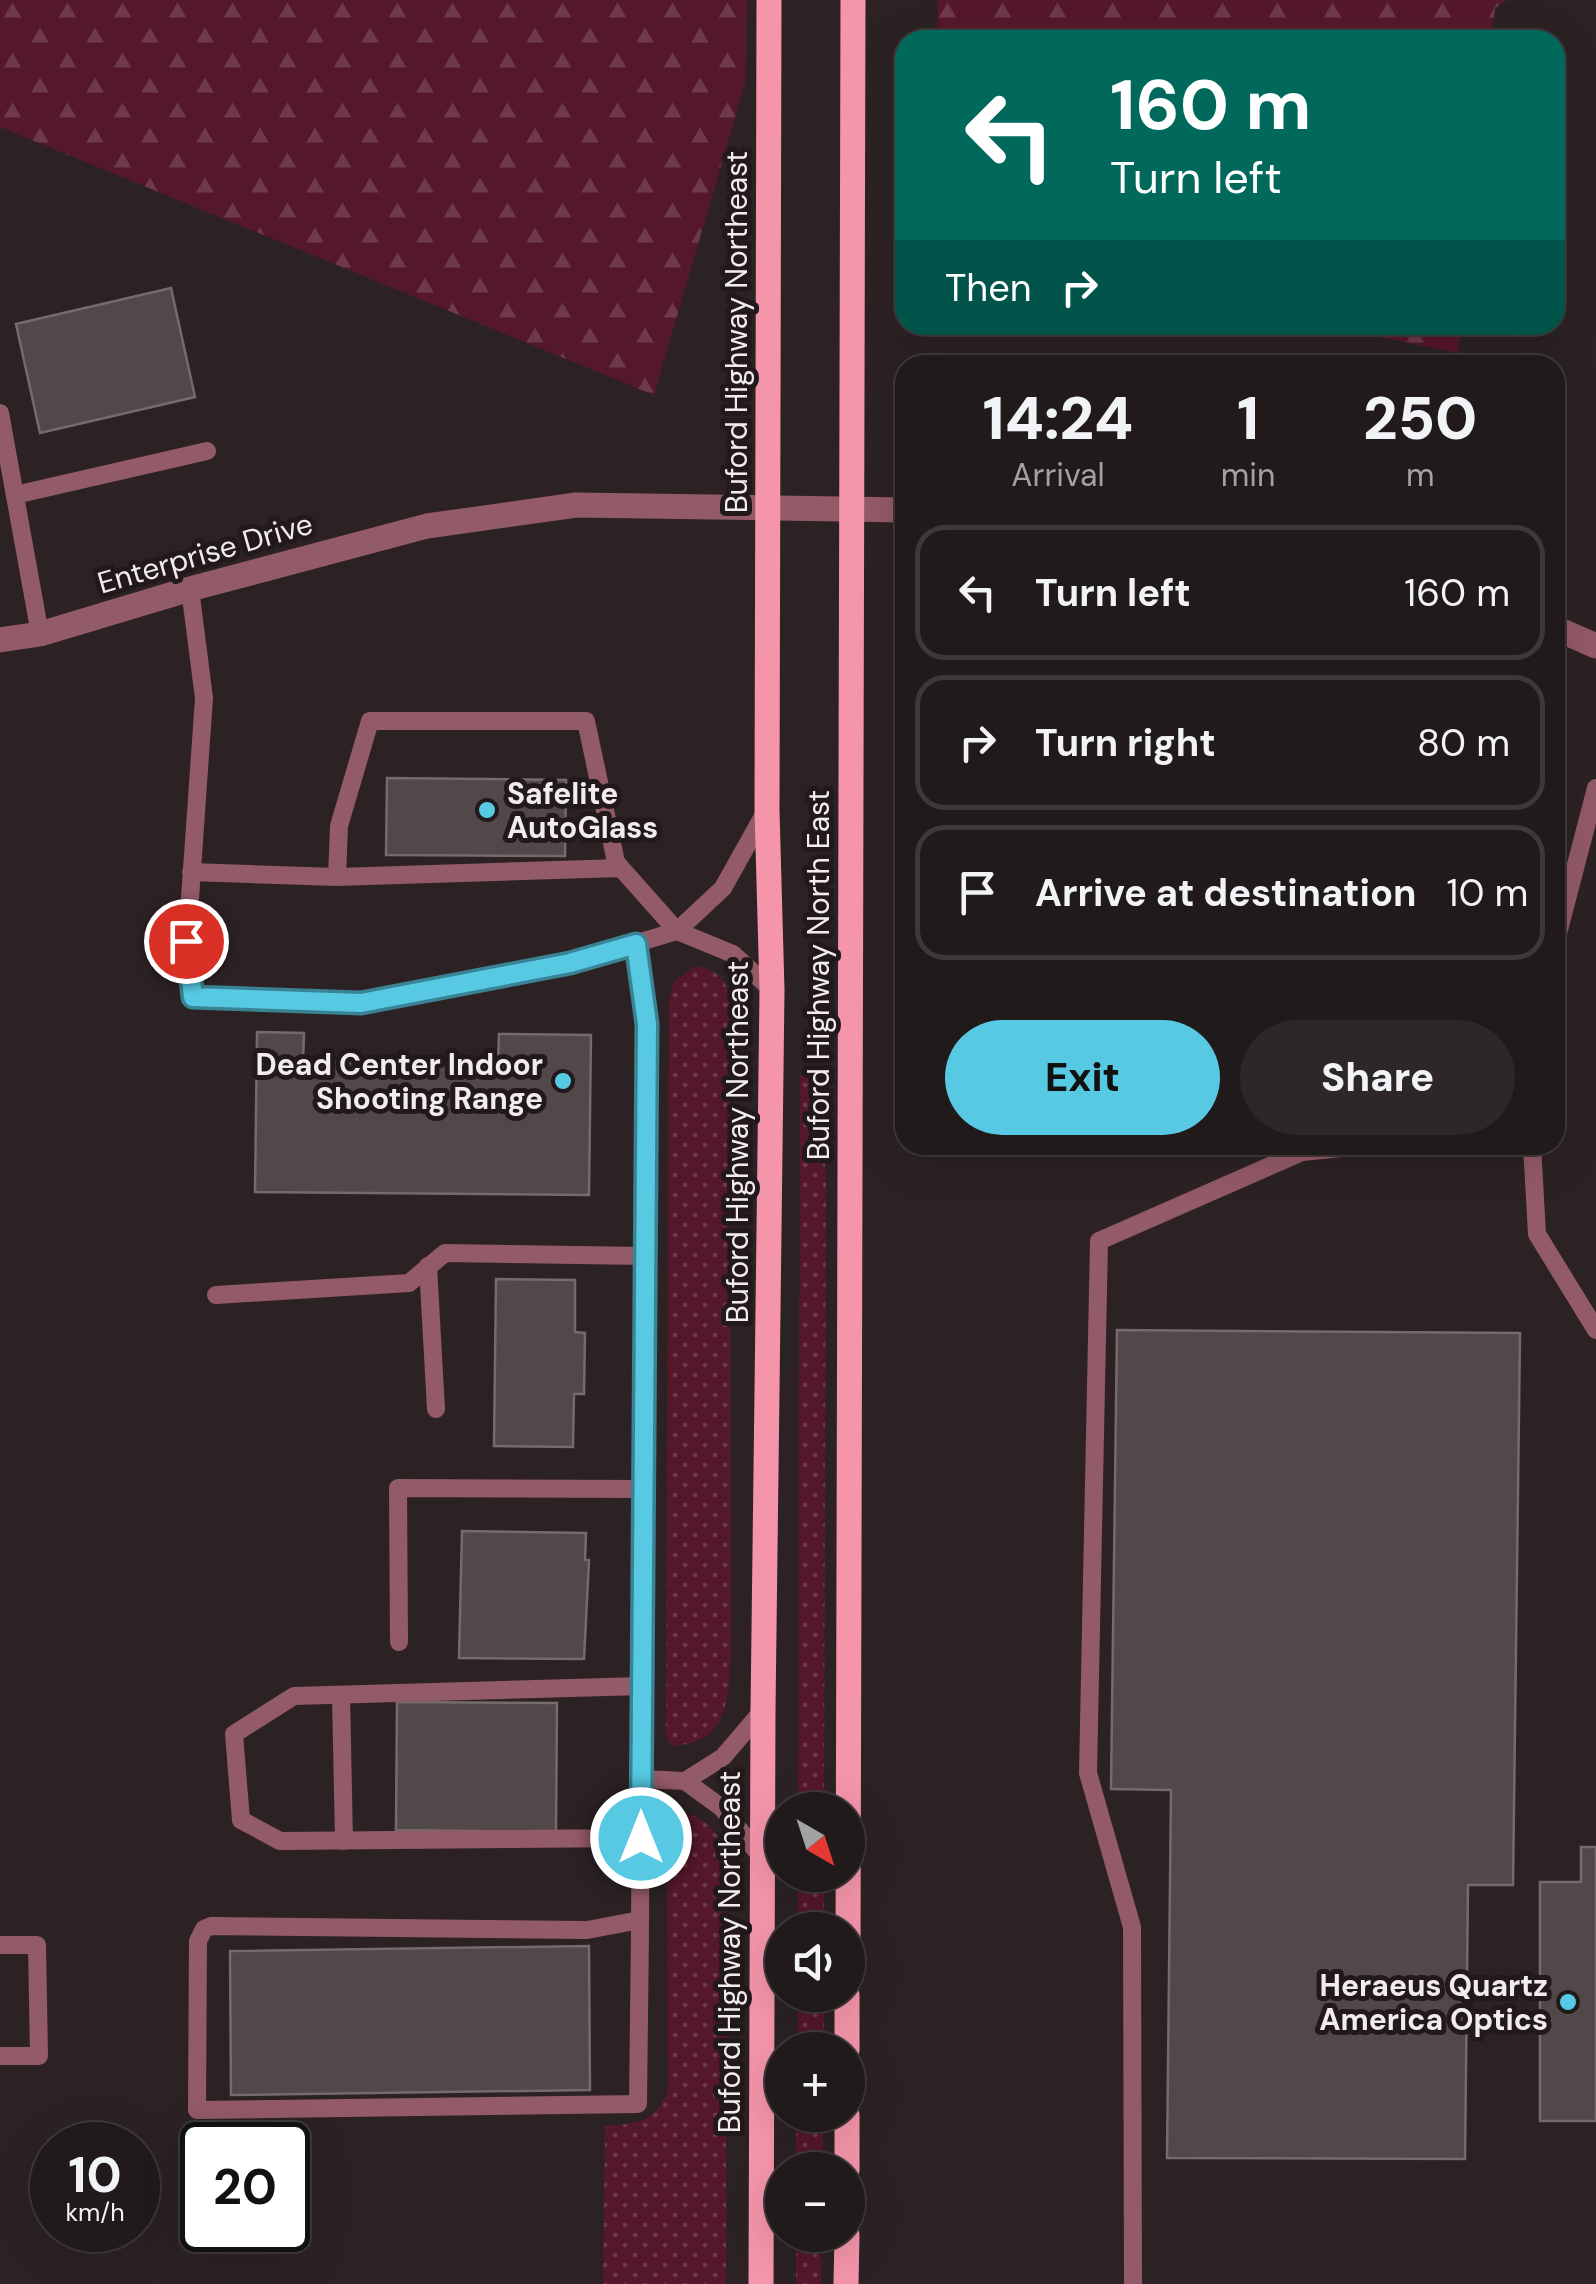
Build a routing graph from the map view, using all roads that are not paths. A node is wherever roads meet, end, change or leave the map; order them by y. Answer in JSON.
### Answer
{"nodes":[{"id":1,"x":769,"y":0,"type":"edge"},
{"id":2,"x":853,"y":0,"type":"edge"},
{"id":3,"x":0,"y":413,"type":"edge"},
{"id":4,"x":207,"y":451,"type":"dead end"},
{"id":5,"x":9,"y":485,"type":"edge"},
{"id":6,"x":768,"y":508,"type":"junction"},
{"id":7,"x":852,"y":509,"type":"junction"},
{"id":8,"x":895,"y":510,"type":"edge"},
{"id":9,"x":190,"y":588,"type":"junction"},
{"id":10,"x":1565,"y":632,"type":"edge"},
{"id":11,"x":40,"y":634,"type":"junction"},
{"id":12,"x":0,"y":640,"type":"edge"},
{"id":13,"x":1596,"y":646,"type":"edge"},
{"id":14,"x":1596,"y":788,"type":"edge"},
{"id":15,"x":767,"y":810,"type":"junction"},
{"id":16,"x":621,"y":868,"type":"junction"},
{"id":17,"x":192,"y":872,"type":"junction"},
{"id":18,"x":338,"y":877,"type":"junction"},
{"id":19,"x":1565,"y":907,"type":"edge"},
{"id":20,"x":677,"y":932,"type":"junction"},
{"id":21,"x":636,"y":944,"type":"junction"},
{"id":22,"x":772,"y":990,"type":"junction"},
{"id":23,"x":1295,"y":1155,"type":"edge"},
{"id":24,"x":1533,"y":1155,"type":"edge"},
{"id":25,"x":646,"y":1256,"type":"junction"},
{"id":26,"x":428,"y":1266,"type":"junction"},
{"id":27,"x":216,"y":1295,"type":"dead end"},
{"id":28,"x":1596,"y":1330,"type":"edge"},
{"id":29,"x":436,"y":1408,"type":"dead end"},
{"id":30,"x":644,"y":1489,"type":"junction"},
{"id":31,"x":399,"y":1642,"type":"dead end"},
{"id":32,"x":642,"y":1686,"type":"junction"},
{"id":33,"x":341,"y":1694,"type":"junction"},
{"id":34,"x":763,"y":1710,"type":"junction"},
{"id":35,"x":640,"y":1779,"type":"junction"},
{"id":36,"x":685,"y":1782,"type":"junction"},
{"id":37,"x":641,"y":1838,"type":"junction"},
{"id":38,"x":344,"y":1841,"type":"junction"},
{"id":39,"x":762,"y":1859,"type":"junction"},
{"id":40,"x":848,"y":1912,"type":"edge"},
{"id":41,"x":640,"y":1920,"type":"junction"},
{"id":42,"x":0,"y":1945,"type":"edge"},
{"id":43,"x":0,"y":2056,"type":"edge"},
{"id":44,"x":846,"y":2252,"type":"edge"},
{"id":45,"x":761,"y":2284,"type":"edge"},
{"id":46,"x":846,"y":2284,"type":"edge"},
{"id":47,"x":1132,"y":2284,"type":"edge"}],
"edges":[{"from":1,"to":6,"type":"main road","name":"Buford Highway Northeast"},
{"from":2,"to":7,"type":"main road","name":"Buford Highway North East"},
{"from":3,"to":5,"type":"lane"},
{"from":4,"to":5,"type":"lane"},
{"from":5,"to":11,"type":"lane"},
{"from":6,"to":7,"type":"street","name":"Enterprise Drive"},
{"from":6,"to":9,"type":"street","name":"Enterprise Drive"},
{"from":6,"to":15,"type":"main road","name":"Buford Highway Northeast"},
{"from":7,"to":8,"type":"street","name":"Enterprise Drive"},
{"from":7,"to":40,"type":"main road","name":"Buford Highway North East"},
{"from":9,"to":11,"type":"street","name":"Enterprise Drive"},
{"from":9,"to":17,"type":"lane"},
{"from":10,"to":13,"type":"street"},
{"from":11,"to":12,"type":"street","name":"Enterprise Drive"},
{"from":14,"to":19,"type":"lane"},
{"from":15,"to":20,"type":"lane"},
{"from":15,"to":22,"type":"main road","name":"Buford Highway Northeast"},
{"from":16,"to":18,"type":"lane"},
{"from":16,"to":18,"type":"lane"},
{"from":16,"to":20,"type":"lane"},
{"from":17,"to":18,"type":"lane"},
{"from":17,"to":21,"type":"lane"},
{"from":20,"to":21,"type":"lane"},
{"from":20,"to":22,"type":"lane"},
{"from":21,"to":25,"type":"lane"},
{"from":22,"to":34,"type":"main road","name":"Buford Highway Northeast"},
{"from":23,"to":47,"type":"lane"},
{"from":24,"to":28,"type":"lane"},
{"from":25,"to":26,"type":"lane"},
{"from":25,"to":30,"type":"lane"},
{"from":26,"to":27,"type":"lane"},
{"from":26,"to":29,"type":"lane"},
{"from":30,"to":31,"type":"lane"},
{"from":30,"to":32,"type":"lane"},
{"from":32,"to":33,"type":"lane"},
{"from":32,"to":35,"type":"lane"},
{"from":33,"to":38,"type":"lane"},
{"from":33,"to":38,"type":"lane"},
{"from":34,"to":36,"type":"lane"},
{"from":34,"to":39,"type":"main road","name":"Buford Highway Northeast"},
{"from":35,"to":36,"type":"lane"},
{"from":35,"to":37,"type":"lane"},
{"from":36,"to":39,"type":"lane"},
{"from":37,"to":38,"type":"lane"},
{"from":37,"to":41,"type":"lane"},
{"from":39,"to":45,"type":"main road","name":"Buford Highway Northeast"},
{"from":41,"to":41,"type":"lane"},
{"from":42,"to":43,"type":"lane"},
{"from":44,"to":46,"type":"main road"}]}
